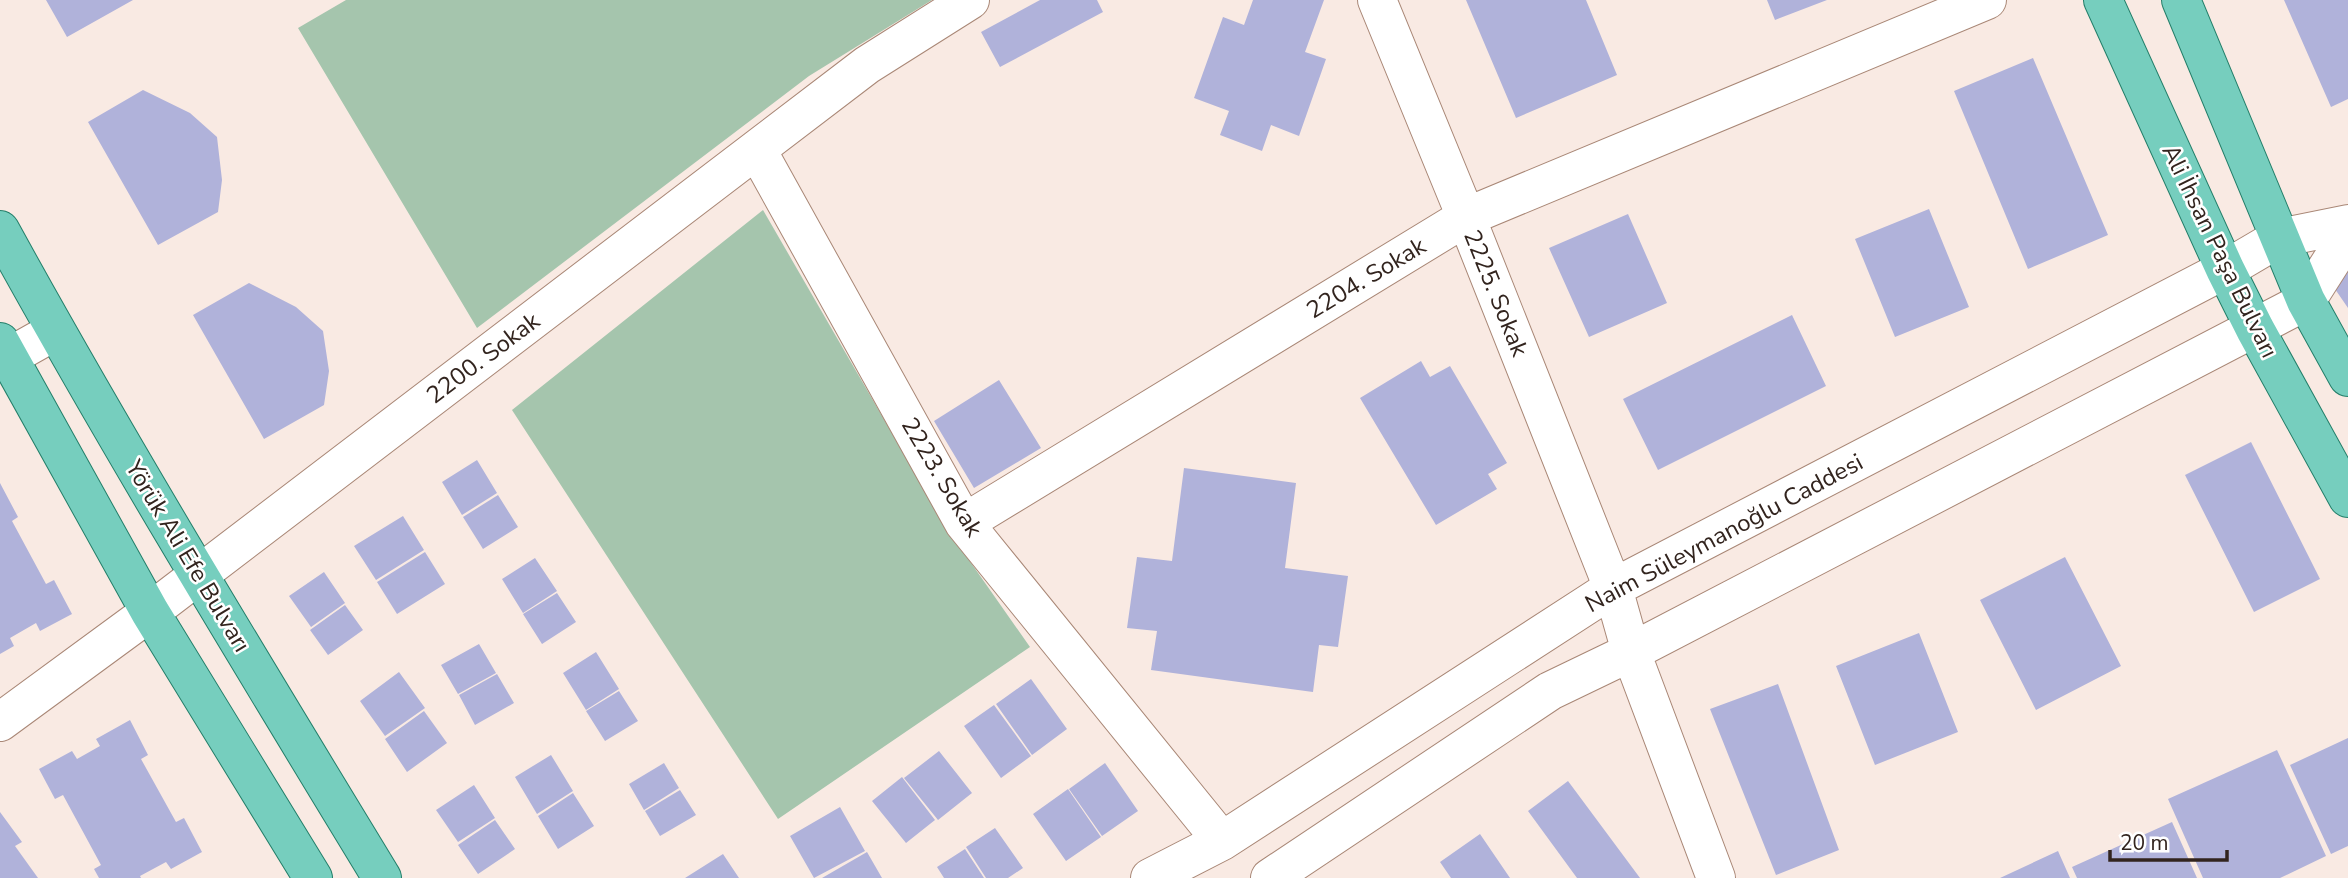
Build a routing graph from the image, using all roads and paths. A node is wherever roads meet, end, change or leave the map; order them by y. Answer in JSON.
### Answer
{"nodes":[{"id":1,"x":971,"y":0,"type":"edge"},
{"id":2,"x":1377,"y":0,"type":"edge"},
{"id":3,"x":1987,"y":0,"type":"edge"},
{"id":4,"x":2103,"y":0,"type":"edge"},
{"id":5,"x":2181,"y":0,"type":"edge"},
{"id":6,"x":757,"y":150,"type":"junction"},
{"id":7,"x":1466,"y":217,"type":"junction"},
{"id":8,"x":2348,"y":224,"type":"edge"},
{"id":9,"x":0,"y":230,"type":"edge"},
{"id":10,"x":2348,"y":235,"type":"edge"},
{"id":11,"x":2279,"y":238,"type":"junction"},
{"id":12,"x":2225,"y":269,"type":"junction"},
{"id":13,"x":2306,"y":301,"type":"junction"},
{"id":14,"x":2255,"y":329,"type":"junction"},
{"id":15,"x":55,"y":331,"type":"junction"},
{"id":16,"x":3,"y":354,"type":"edge"},
{"id":17,"x":2348,"y":377,"type":"edge"},
{"id":18,"x":2348,"y":498,"type":"edge"},
{"id":19,"x":964,"y":523,"type":"junction"},
{"id":20,"x":198,"y":575,"type":"junction"},
{"id":21,"x":1613,"y":588,"type":"junction"},
{"id":22,"x":150,"y":612,"type":"junction"},
{"id":23,"x":1631,"y":652,"type":"junction"},
{"id":24,"x":0,"y":722,"type":"edge"},
{"id":25,"x":1222,"y":841,"type":"junction"},
{"id":26,"x":313,"y":878,"type":"edge"},
{"id":27,"x":382,"y":878,"type":"edge"},
{"id":28,"x":1150,"y":878,"type":"edge"},
{"id":29,"x":1270,"y":878,"type":"edge"},
{"id":30,"x":1716,"y":878,"type":"edge"}],
"edges":[{"from":1,"to":6,"type":"street","name":"2200. Sokak"},
{"from":2,"to":7,"type":"street","name":"2225. Sokak"},
{"from":3,"to":7,"type":"street","name":"2204. Sokak"},
{"from":4,"to":12,"type":"main road","name":"Ali İhsan Paşa Bulvarı"},
{"from":5,"to":11,"type":"main road"},
{"from":6,"to":19,"type":"street","name":"2223. Sokak"},
{"from":6,"to":20,"type":"street","name":"2200. Sokak"},
{"from":7,"to":19,"type":"street","name":"2204. Sokak"},
{"from":7,"to":21,"type":"street","name":"2225. Sokak"},
{"from":8,"to":11,"type":"street","name":"Naim Süleymanoğlu Caddesi"},
{"from":9,"to":15,"type":"main road","name":"Yörük Ali Efe Bulvarı"},
{"from":10,"to":13,"type":"street"},
{"from":11,"to":12,"type":"street","name":"Naim Süleymanoğlu Caddesi"},
{"from":11,"to":13,"type":"main road"},
{"from":12,"to":14,"type":"main road","name":"Ali İhsan Paşa Bulvarı"},
{"from":12,"to":21,"type":"street","name":"Naim Süleymanoğlu Caddesi"},
{"from":13,"to":14,"type":"street"},
{"from":13,"to":17,"type":"main road"},
{"from":14,"to":18,"type":"main road","name":"Ali İhsan Paşa Bulvarı"},
{"from":14,"to":23,"type":"street"},
{"from":15,"to":16,"type":"street"},
{"from":15,"to":20,"type":"main road","name":"Yörük Ali Efe Bulvarı"},
{"from":16,"to":22,"type":"main road"},
{"from":19,"to":25,"type":"street","name":"2223. Sokak"},
{"from":20,"to":22,"type":"street","name":"2200. Sokak"},
{"from":20,"to":27,"type":"main road","name":"Yörük Ali Efe Bulvarı"},
{"from":21,"to":23,"type":"street","name":"2225. Sokak"},
{"from":21,"to":25,"type":"street","name":"Naim Süleymanoğlu Caddesi"},
{"from":22,"to":24,"type":"street","name":"2200. Sokak"},
{"from":22,"to":26,"type":"main road"},
{"from":23,"to":29,"type":"street"},
{"from":23,"to":30,"type":"street","name":"2225. Sokak"},
{"from":25,"to":28,"type":"street","name":"Naim Süleymanoğlu Caddesi"}]}
